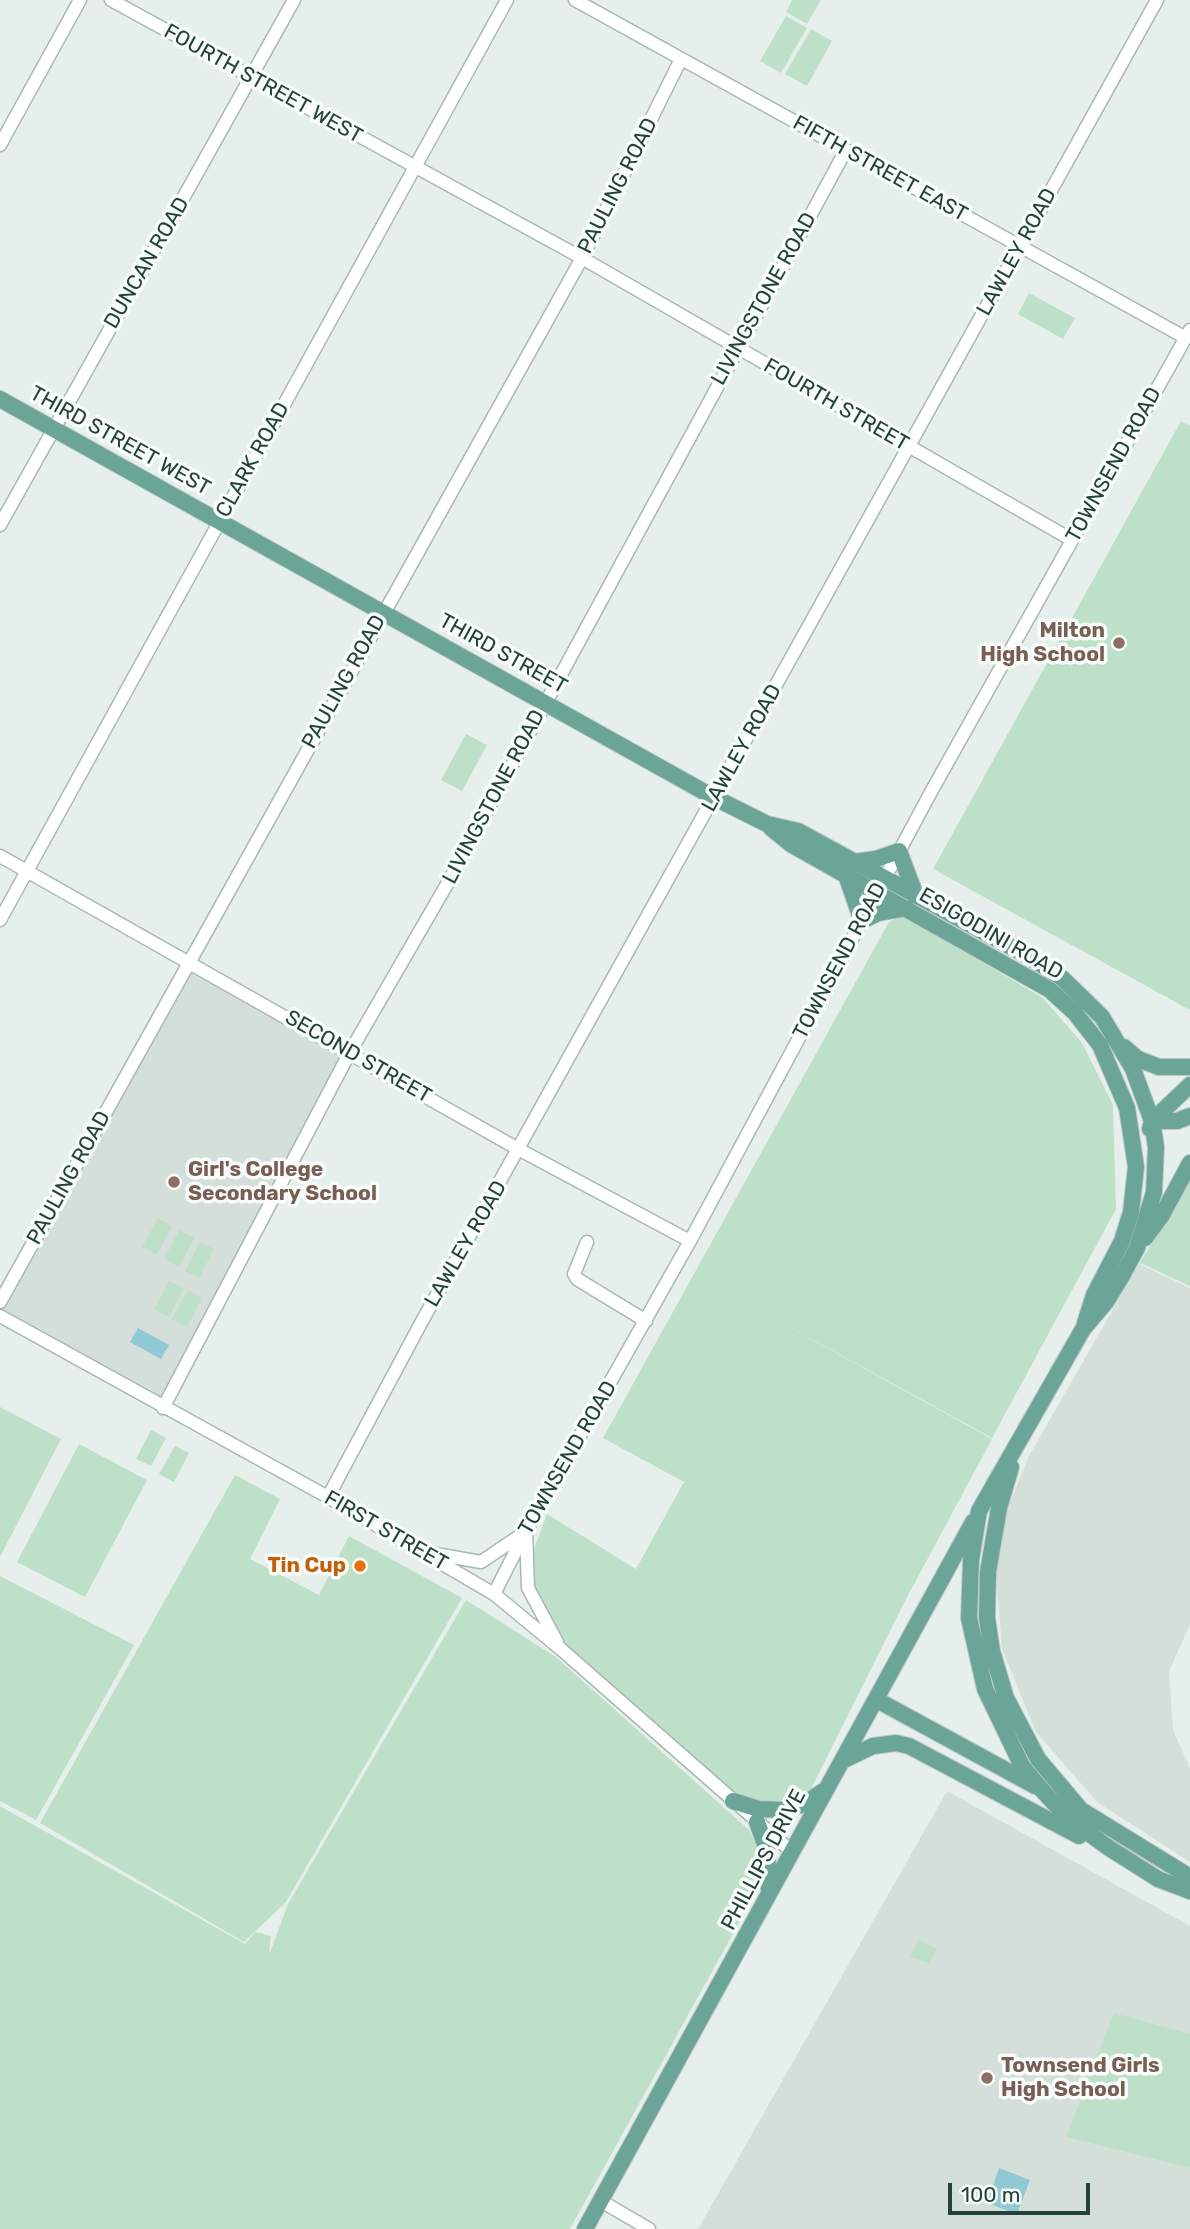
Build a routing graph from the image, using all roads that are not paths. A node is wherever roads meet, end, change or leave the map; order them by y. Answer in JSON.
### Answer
{"nodes":[{"id":1,"x":80,"y":0,"type":"edge"},
{"id":2,"x":111,"y":0,"type":"edge"},
{"id":3,"x":294,"y":0,"type":"edge"},
{"id":4,"x":507,"y":0,"type":"edge"},
{"id":5,"x":575,"y":0,"type":"edge"},
{"id":6,"x":1157,"y":0,"type":"edge"},
{"id":7,"x":681,"y":59,"type":"junction"},
{"id":8,"x":252,"y":78,"type":"junction"},
{"id":9,"x":0,"y":145,"type":"edge"},
{"id":10,"x":846,"y":150,"type":"junction"},
{"id":11,"x":415,"y":167,"type":"junction"},
{"id":12,"x":1020,"y":246,"type":"junction"},
{"id":13,"x":582,"y":258,"type":"junction"},
{"id":14,"x":1188,"y":334,"type":"edge"},
{"id":15,"x":737,"y":346,"type":"junction"},
{"id":16,"x":0,"y":400,"type":"edge"},
{"id":17,"x":53,"y":429,"type":"junction"},
{"id":18,"x":908,"y":447,"type":"junction"},
{"id":19,"x":219,"y":520,"type":"junction"},
{"id":20,"x":0,"y":525,"type":"edge"},
{"id":21,"x":1072,"y":540,"type":"junction"},
{"id":22,"x":383,"y":611,"type":"junction"},
{"id":23,"x":545,"y":702,"type":"junction"},
{"id":24,"x":715,"y":798,"type":"junction"},
{"id":25,"x":899,"y":852,"type":"junction"},
{"id":26,"x":0,"y":856,"type":"edge"},
{"id":27,"x":850,"y":868,"type":"junction"},
{"id":28,"x":27,"y":871,"type":"junction"},
{"id":29,"x":881,"y":885,"type":"junction"},
{"id":30,"x":911,"y":902,"type":"junction"},
{"id":31,"x":0,"y":920,"type":"edge"},
{"id":32,"x":862,"y":921,"type":"junction"},
{"id":33,"x":189,"y":963,"type":"junction"},
{"id":34,"x":1117,"y":1041,"type":"junction"},
{"id":35,"x":1100,"y":1045,"type":"junction"},
{"id":36,"x":350,"y":1052,"type":"junction"},
{"id":37,"x":1190,"y":1067,"type":"edge"},
{"id":38,"x":1190,"y":1085,"type":"edge"},
{"id":39,"x":1190,"y":1116,"type":"edge"},
{"id":40,"x":1152,"y":1121,"type":"junction"},
{"id":41,"x":520,"y":1150,"type":"junction"},
{"id":42,"x":1190,"y":1163,"type":"edge"},
{"id":43,"x":1131,"y":1212,"type":"junction"},
{"id":44,"x":690,"y":1241,"type":"junction"},
{"id":45,"x":587,"y":1242,"type":"dead end"},
{"id":46,"x":1137,"y":1248,"type":"junction"},
{"id":47,"x":0,"y":1302,"type":"edge"},
{"id":48,"x":0,"y":1316,"type":"edge"},
{"id":49,"x":646,"y":1321,"type":"junction"},
{"id":50,"x":1083,"y":1329,"type":"junction"},
{"id":51,"x":163,"y":1408,"type":"junction"},
{"id":52,"x":1019,"y":1441,"type":"junction"},
{"id":53,"x":328,"y":1497,"type":"junction"},
{"id":54,"x":979,"y":1511,"type":"junction"},
{"id":55,"x":526,"y":1531,"type":"junction"},
{"id":56,"x":419,"y":1551,"type":"junction"},
{"id":57,"x":494,"y":1594,"type":"junction"},
{"id":58,"x":562,"y":1650,"type":"junction"},
{"id":59,"x":877,"y":1700,"type":"junction"},
{"id":60,"x":841,"y":1762,"type":"junction"},
{"id":61,"x":1042,"y":1790,"type":"junction"},
{"id":62,"x":824,"y":1791,"type":"junction"},
{"id":63,"x":733,"y":1801,"type":"junction"},
{"id":64,"x":1081,"y":1810,"type":"junction"},
{"id":65,"x":757,"y":1822,"type":"junction"},
{"id":66,"x":791,"y":1851,"type":"junction"},
{"id":67,"x":1190,"y":1877,"type":"edge"},
{"id":68,"x":1158,"y":1879,"type":"junction"},
{"id":69,"x":1190,"y":1891,"type":"edge"},
{"id":70,"x":769,"y":1893,"type":"junction"},
{"id":71,"x":601,"y":2201,"type":"junction"},
{"id":72,"x":585,"y":2229,"type":"edge"},
{"id":73,"x":649,"y":2229,"type":"edge"}],
"edges":[{"from":1,"to":9,"type":"street"},
{"from":2,"to":8,"type":"street","name":"FOURTH STREET WEST"},
{"from":3,"to":8,"type":"street","name":"DUNCAN ROAD"},
{"from":4,"to":11,"type":"street","name":"CLARK ROAD"},
{"from":5,"to":7,"type":"street","name":"FIFTH STREET EAST"},
{"from":6,"to":12,"type":"street","name":"LAWLEY ROAD"},
{"from":7,"to":10,"type":"street","name":"FIFTH STREET EAST"},
{"from":7,"to":13,"type":"street","name":"PAULING ROAD"},
{"from":8,"to":11,"type":"street","name":"FOURTH STREET WEST"},
{"from":8,"to":17,"type":"street","name":"DUNCAN ROAD"},
{"from":10,"to":12,"type":"street","name":"FIFTH STREET EAST"},
{"from":10,"to":15,"type":"street","name":"LIVINGSTONE ROAD"},
{"from":11,"to":13,"type":"street","name":"FOURTH STREET"},
{"from":11,"to":19,"type":"street","name":"CLARK ROAD"},
{"from":12,"to":14,"type":"street","name":"FIFTH STREET EAST"},
{"from":12,"to":18,"type":"street","name":"LAWLEY ROAD"},
{"from":13,"to":15,"type":"street","name":"FOURTH STREET"},
{"from":13,"to":22,"type":"street","name":"PAULING ROAD"},
{"from":14,"to":21,"type":"street","name":"TOWNSEND ROAD"},
{"from":15,"to":18,"type":"street","name":"FOURTH STREET"},
{"from":15,"to":23,"type":"street","name":"LIVINGSTONE ROAD"},
{"from":16,"to":17,"type":"main road","name":"THIRD STREET WEST"},
{"from":17,"to":19,"type":"main road","name":"THIRD STREET WEST"},
{"from":17,"to":20,"type":"street","name":"DUNCAN ROAD"},
{"from":18,"to":21,"type":"street","name":"FOURTH STREET"},
{"from":18,"to":24,"type":"street","name":"LAWLEY ROAD"},
{"from":19,"to":22,"type":"main road","name":"THIRD STREET"},
{"from":19,"to":28,"type":"street","name":"CLARK ROAD"},
{"from":21,"to":25,"type":"street","name":"TOWNSEND ROAD"},
{"from":22,"to":23,"type":"main road","name":"THIRD STREET"},
{"from":22,"to":33,"type":"street","name":"PAULING ROAD"},
{"from":23,"to":24,"type":"main road","name":"THIRD STREET"},
{"from":23,"to":36,"type":"street","name":"LIVINGSTONE ROAD"},
{"from":24,"to":27,"type":"main road","name":"THIRD STREET"},
{"from":24,"to":41,"type":"street","name":"LAWLEY ROAD"},
{"from":25,"to":27,"type":"main road"},
{"from":25,"to":29,"type":"street","name":"TOWNSEND ROAD"},
{"from":25,"to":30,"type":"main road"},
{"from":26,"to":28,"type":"street","name":"SECOND STREET"},
{"from":27,"to":29,"type":"main road","name":"THIRD STREET"},
{"from":27,"to":32,"type":"main road"},
{"from":28,"to":31,"type":"street","name":"CLARK ROAD"},
{"from":28,"to":33,"type":"street","name":"SECOND STREET"},
{"from":29,"to":30,"type":"main road","name":"ESIGODINI ROAD"},
{"from":29,"to":32,"type":"street","name":"TOWNSEND ROAD"},
{"from":30,"to":32,"type":"main road"},
{"from":30,"to":34,"type":"main road","name":"ESIGODINI ROAD"},
{"from":30,"to":35,"type":"main road","name":"ESIGODINI ROAD"},
{"from":32,"to":44,"type":"street","name":"TOWNSEND ROAD"},
{"from":33,"to":36,"type":"street","name":"SECOND STREET"},
{"from":33,"to":47,"type":"street","name":"PAULING ROAD"},
{"from":34,"to":37,"type":"main road"},
{"from":34,"to":40,"type":"main road","name":"ESIGODINI ROAD"},
{"from":35,"to":40,"type":"main road"},
{"from":35,"to":43,"type":"main road","name":"ESIGODINI ROAD"},
{"from":36,"to":41,"type":"street","name":"SECOND STREET"},
{"from":36,"to":51,"type":"street","name":"LIVINGSTONE ROAD"},
{"from":38,"to":40,"type":"main road"},
{"from":39,"to":40,"type":"main road"},
{"from":40,"to":43,"type":"main road"},
{"from":40,"to":46,"type":"main road","name":"ESIGODINI ROAD"},
{"from":41,"to":44,"type":"street","name":"SECOND STREET"},
{"from":41,"to":53,"type":"street","name":"LAWLEY ROAD"},
{"from":42,"to":46,"type":"main road"},
{"from":43,"to":50,"type":"main road","name":"ESIGODINI ROAD"},
{"from":44,"to":49,"type":"street","name":"TOWNSEND ROAD"},
{"from":45,"to":49,"type":"street"},
{"from":46,"to":50,"type":"main road","name":"ESIGODINI ROAD"},
{"from":48,"to":51,"type":"street","name":"FIRST STREET"},
{"from":49,"to":55,"type":"street","name":"TOWNSEND ROAD"},
{"from":50,"to":52,"type":"main road","name":"ESIGODINI ROAD"},
{"from":51,"to":53,"type":"street","name":"FIRST STREET"},
{"from":52,"to":54,"type":"main road","name":"ESIGODINI ROAD"},
{"from":52,"to":64,"type":"main road","name":"ESIGODINI ROAD"},
{"from":53,"to":56,"type":"street","name":"FIRST STREET"},
{"from":54,"to":59,"type":"main road","name":"PHILLIPS DRIVE"},
{"from":54,"to":61,"type":"main road","name":"ESIGODINI ROAD"},
{"from":55,"to":56,"type":"street"},
{"from":55,"to":57,"type":"street","name":"TOWNSEND ROAD"},
{"from":55,"to":58,"type":"street"},
{"from":56,"to":57,"type":"street","name":"FIRST STREET"},
{"from":57,"to":58,"type":"street","name":"FIRST STREET"},
{"from":58,"to":63,"type":"street","name":"FIRST STREET"},
{"from":59,"to":60,"type":"main road","name":"PHILLIPS DRIVE"},
{"from":59,"to":61,"type":"main road"},
{"from":60,"to":62,"type":"main road","name":"PHILLIPS DRIVE"},
{"from":60,"to":68,"type":"main road"},
{"from":61,"to":64,"type":"main road"},
{"from":61,"to":68,"type":"main road","name":"ESIGODINI ROAD"},
{"from":62,"to":63,"type":"main road"},
{"from":62,"to":66,"type":"main road","name":"PHILLIPS DRIVE"},
{"from":63,"to":65,"type":"street","name":"FIRST STREET"},
{"from":64,"to":67,"type":"main road","name":"ESIGODINI ROAD"},
{"from":65,"to":66,"type":"street","name":"FIRST STREET"},
{"from":65,"to":70,"type":"main road"},
{"from":66,"to":70,"type":"main road","name":"PHILLIPS DRIVE"},
{"from":68,"to":69,"type":"main road","name":"ESIGODINI ROAD"},
{"from":70,"to":71,"type":"main road","name":"PHILLIPS DRIVE"},
{"from":71,"to":72,"type":"main road","name":"PHILLIPS DRIVE"},
{"from":71,"to":73,"type":"street"}]}
